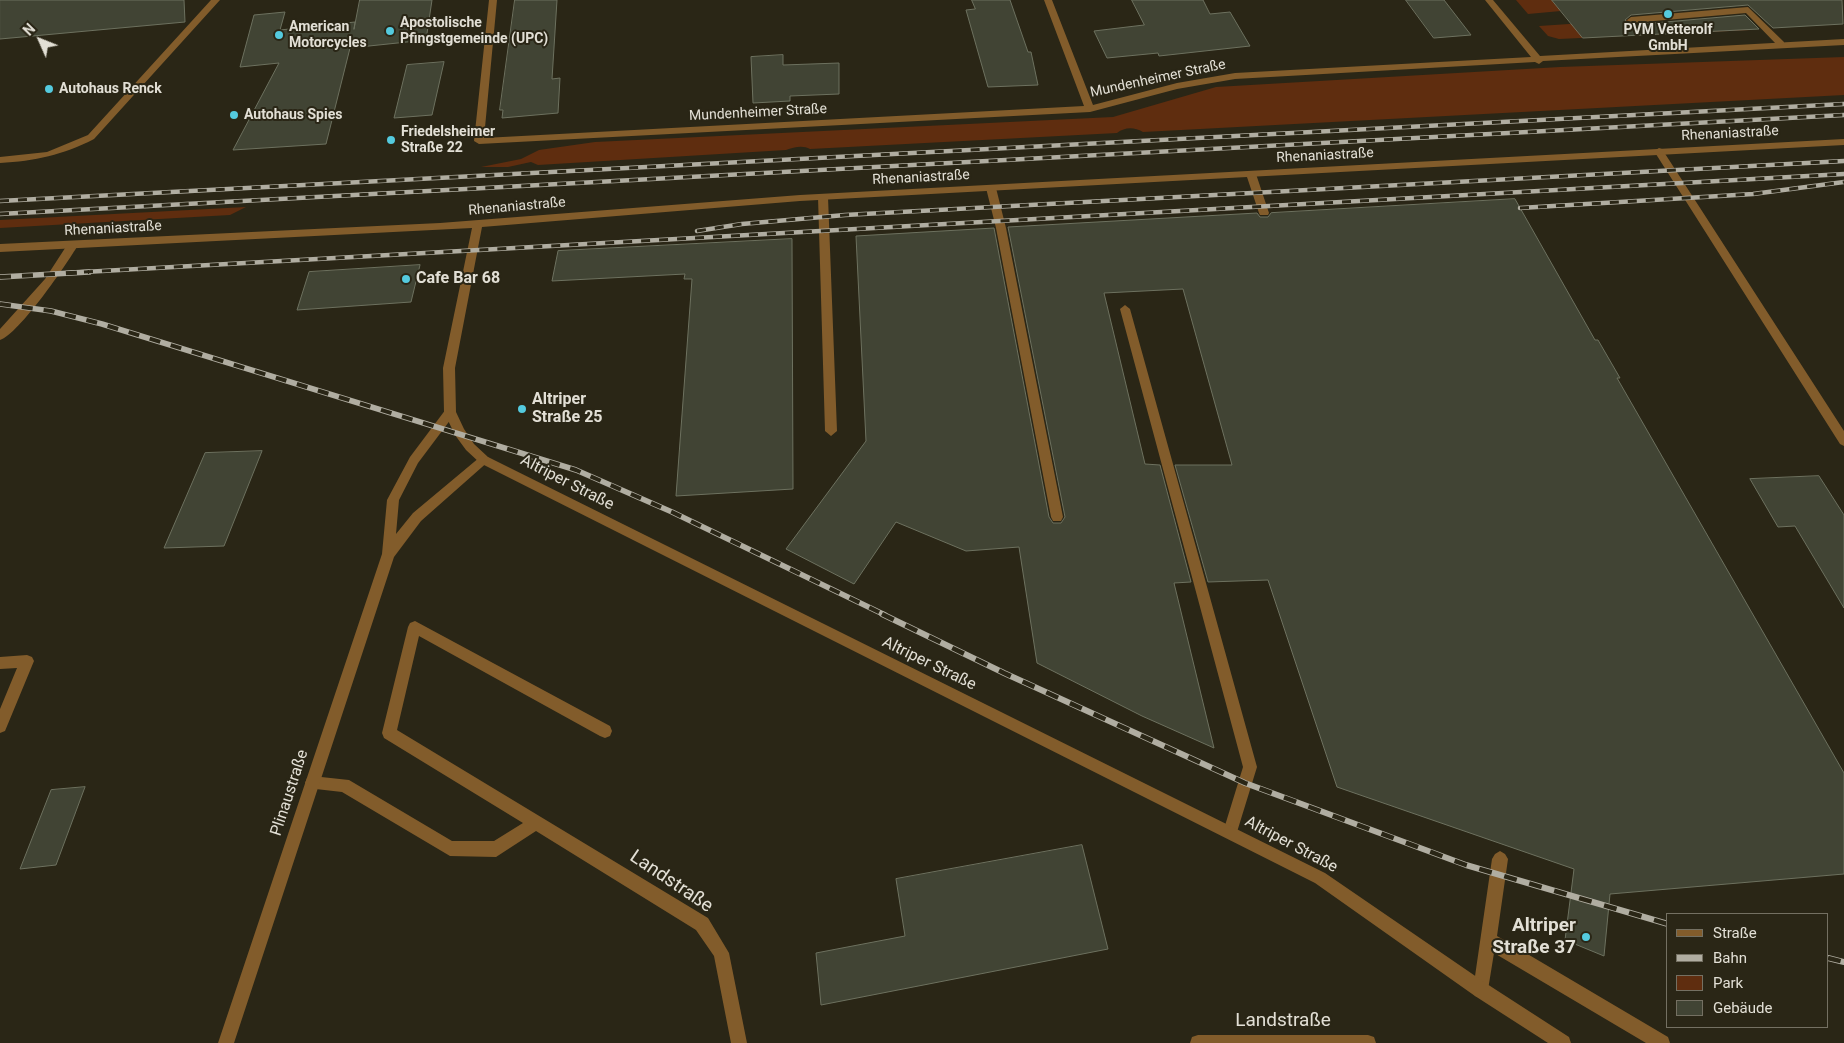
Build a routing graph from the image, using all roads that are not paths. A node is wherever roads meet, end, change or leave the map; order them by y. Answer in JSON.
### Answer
{"nodes":[{"id":1,"x":216,"y":0,"type":"edge"},
{"id":2,"x":493,"y":0,"type":"edge"},
{"id":3,"x":1048,"y":0,"type":"edge"},
{"id":4,"x":1489,"y":0,"type":"edge"},
{"id":5,"x":1631,"y":20,"type":"dead end"},
{"id":6,"x":1844,"y":42,"type":"edge"},
{"id":7,"x":1781,"y":44,"type":"junction"},
{"id":8,"x":1539,"y":61,"type":"junction"},
{"id":9,"x":1090,"y":109,"type":"junction"},
{"id":10,"x":1844,"y":142,"type":"edge"},
{"id":11,"x":1658,"y":151,"type":"junction"},
{"id":12,"x":0,"y":160,"type":"edge"},
{"id":13,"x":1251,"y":174,"type":"junction"},
{"id":14,"x":991,"y":188,"type":"junction"},
{"id":15,"x":823,"y":197,"type":"junction"},
{"id":16,"x":1264,"y":213,"type":"dead end"},
{"id":17,"x":478,"y":224,"type":"junction"},
{"id":18,"x":73,"y":244,"type":"junction"},
{"id":19,"x":0,"y":248,"type":"edge"},
{"id":20,"x":1125,"y":309,"type":"dead end"},
{"id":21,"x":0,"y":336,"type":"edge"},
{"id":22,"x":450,"y":412,"type":"junction"},
{"id":23,"x":831,"y":431,"type":"dead end"},
{"id":24,"x":1844,"y":441,"type":"edge"},
{"id":25,"x":484,"y":460,"type":"junction"},
{"id":26,"x":1056,"y":517,"type":"dead end"},
{"id":27,"x":388,"y":554,"type":"junction"},
{"id":28,"x":0,"y":663,"type":"edge"},
{"id":29,"x":0,"y":726,"type":"edge"},
{"id":30,"x":604,"y":731,"type":"dead end"},
{"id":31,"x":312,"y":783,"type":"junction"},
{"id":32,"x":538,"y":822,"type":"junction"},
{"id":33,"x":1230,"y":832,"type":"junction"},
{"id":34,"x":1500,"y":859,"type":"dead end"},
{"id":35,"x":1488,"y":940,"type":"junction"},
{"id":36,"x":1480,"y":990,"type":"junction"},
{"id":37,"x":226,"y":1043,"type":"edge"},
{"id":38,"x":740,"y":1043,"type":"edge"},
{"id":39,"x":1198,"y":1043,"type":"edge"},
{"id":40,"x":1368,"y":1043,"type":"edge"},
{"id":41,"x":1563,"y":1043,"type":"edge"},
{"id":42,"x":1662,"y":1043,"type":"edge"}],
"edges":[{"from":1,"to":12,"type":"street"},
{"from":2,"to":9,"type":"street","name":"Mundenheimer Straße"},
{"from":3,"to":9,"type":"street"},
{"from":4,"to":8,"type":"street"},
{"from":5,"to":7,"type":"street"},
{"from":6,"to":7,"type":"street","name":"Mundenheimer Straße"},
{"from":7,"to":8,"type":"street","name":"Mundenheimer Straße"},
{"from":8,"to":9,"type":"street","name":"Mundenheimer Straße"},
{"from":10,"to":11,"type":"street","name":"Rhenaniastraße"},
{"from":11,"to":13,"type":"street","name":"Rhenaniastraße"},
{"from":11,"to":24,"type":"street"},
{"from":13,"to":14,"type":"street","name":"Rhenaniastraße"},
{"from":13,"to":16,"type":"street"},
{"from":14,"to":15,"type":"street","name":"Rhenaniastraße"},
{"from":14,"to":26,"type":"street"},
{"from":15,"to":17,"type":"street","name":"Rhenaniastraße"},
{"from":15,"to":23,"type":"street"},
{"from":17,"to":18,"type":"street","name":"Rhenaniastraße"},
{"from":17,"to":22,"type":"street","name":"Altriper Straße"},
{"from":18,"to":19,"type":"street","name":"Rhenaniastraße"},
{"from":18,"to":21,"type":"street"},
{"from":20,"to":33,"type":"street"},
{"from":22,"to":25,"type":"street","name":"Altriper Straße"},
{"from":22,"to":27,"type":"street","name":"Plinaustraße"},
{"from":25,"to":27,"type":"street","name":"Plinaustraße"},
{"from":25,"to":33,"type":"street","name":"Altriper Straße"},
{"from":27,"to":31,"type":"street","name":"Plinaustraße"},
{"from":28,"to":29,"type":"street"},
{"from":30,"to":32,"type":"street","name":"Landstraße"},
{"from":31,"to":32,"type":"street"},
{"from":31,"to":37,"type":"street","name":"Plinaustraße"},
{"from":32,"to":38,"type":"street","name":"Landstraße"},
{"from":33,"to":36,"type":"street","name":"Altriper Straße"},
{"from":34,"to":35,"type":"street"},
{"from":35,"to":36,"type":"street"},
{"from":35,"to":42,"type":"street"},
{"from":36,"to":41,"type":"street","name":"Altriper Straße"},
{"from":39,"to":40,"type":"street","name":"Landstraße"}]}
